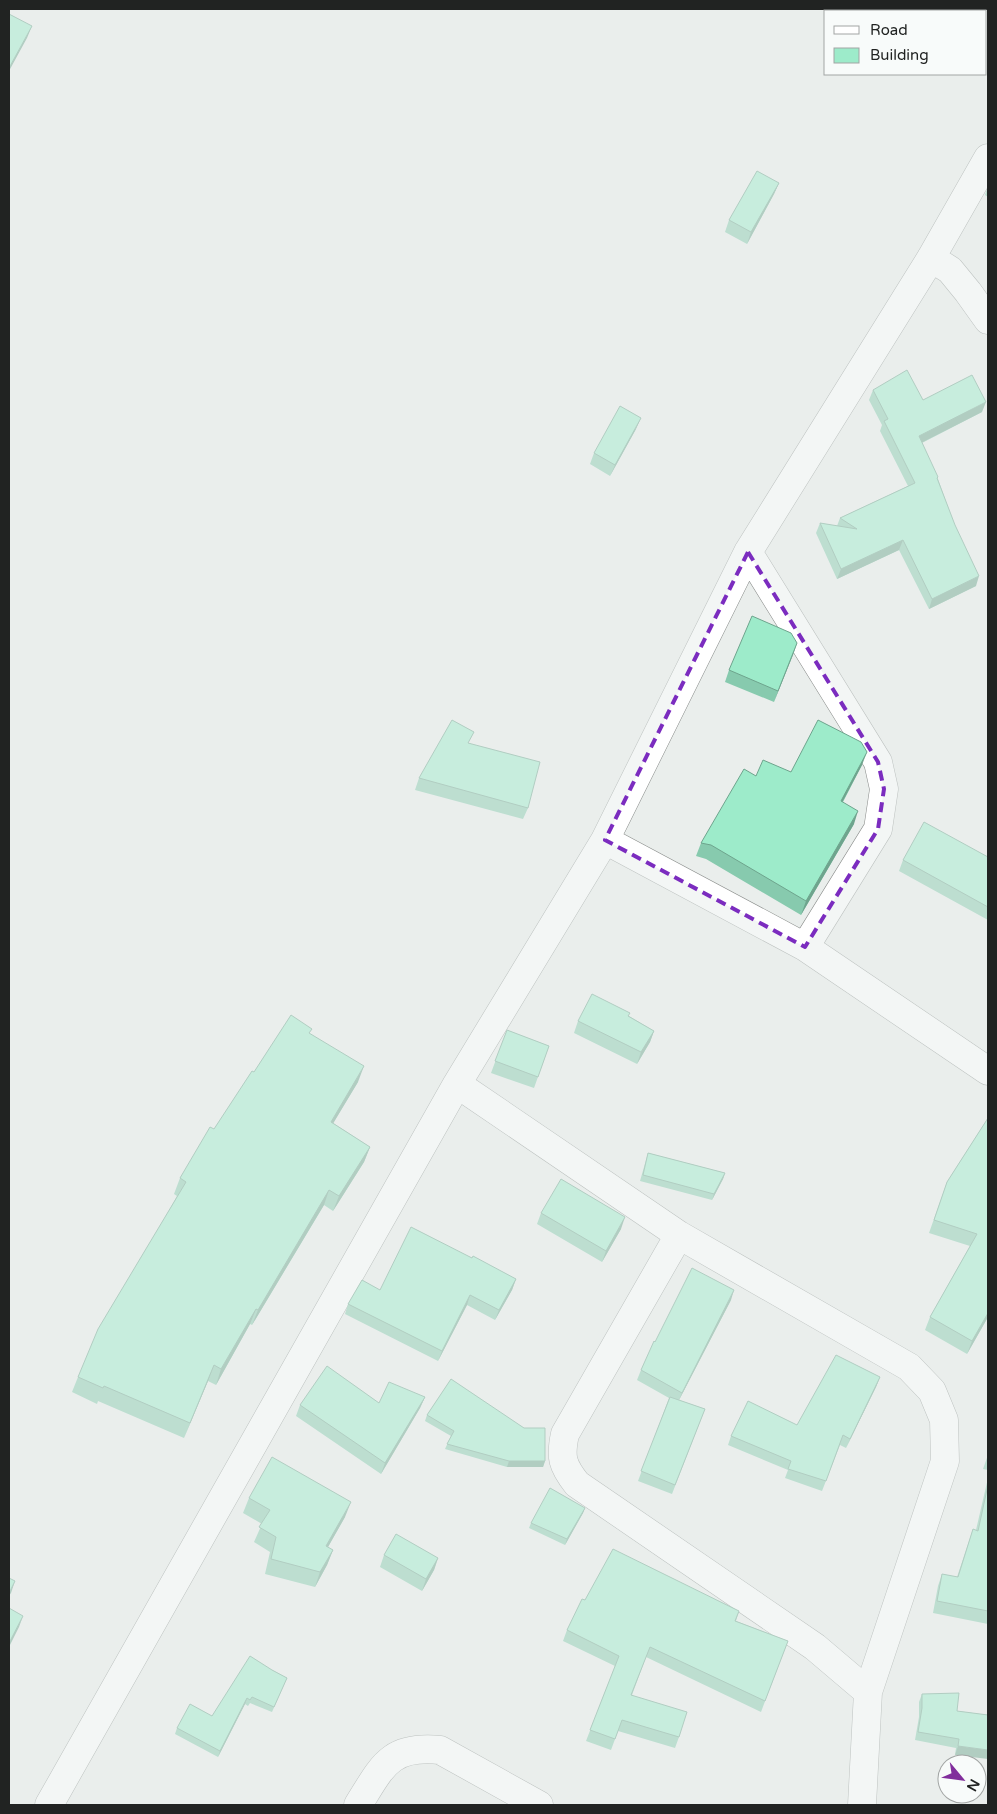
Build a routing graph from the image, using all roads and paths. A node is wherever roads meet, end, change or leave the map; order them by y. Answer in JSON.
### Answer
{"nodes":[{"id":1,"x":988,"y":158,"type":"edge"},
{"id":2,"x":932,"y":258,"type":"junction"},
{"id":3,"x":988,"y":320,"type":"edge"},
{"id":4,"x":748,"y":552,"type":"junction"},
{"id":5,"x":604,"y":840,"type":"junction"},
{"id":6,"x":805,"y":947,"type":"junction"},
{"id":7,"x":988,"y":1072,"type":"edge"},
{"id":8,"x":457,"y":1084,"type":"junction"},
{"id":9,"x":679,"y":1235,"type":"junction"},
{"id":10,"x":868,"y":1692,"type":"junction"},
{"id":11,"x":49,"y":1805,"type":"edge"},
{"id":12,"x":358,"y":1805,"type":"edge"},
{"id":13,"x":539,"y":1805,"type":"edge"},
{"id":14,"x":862,"y":1805,"type":"edge"}],
"edges":[{"from":1,"to":2,"type":"street"},
{"from":2,"to":3,"type":"street"},
{"from":2,"to":4,"type":"street"},
{"from":4,"to":5,"type":"street"},
{"from":4,"to":6,"type":"street"},
{"from":5,"to":6,"type":"street"},
{"from":5,"to":8,"type":"street"},
{"from":6,"to":7,"type":"street"},
{"from":8,"to":9,"type":"street"},
{"from":8,"to":11,"type":"street"},
{"from":9,"to":10,"type":"street"},
{"from":9,"to":10,"type":"street"},
{"from":10,"to":14,"type":"street"},
{"from":12,"to":13,"type":"street"}]}
